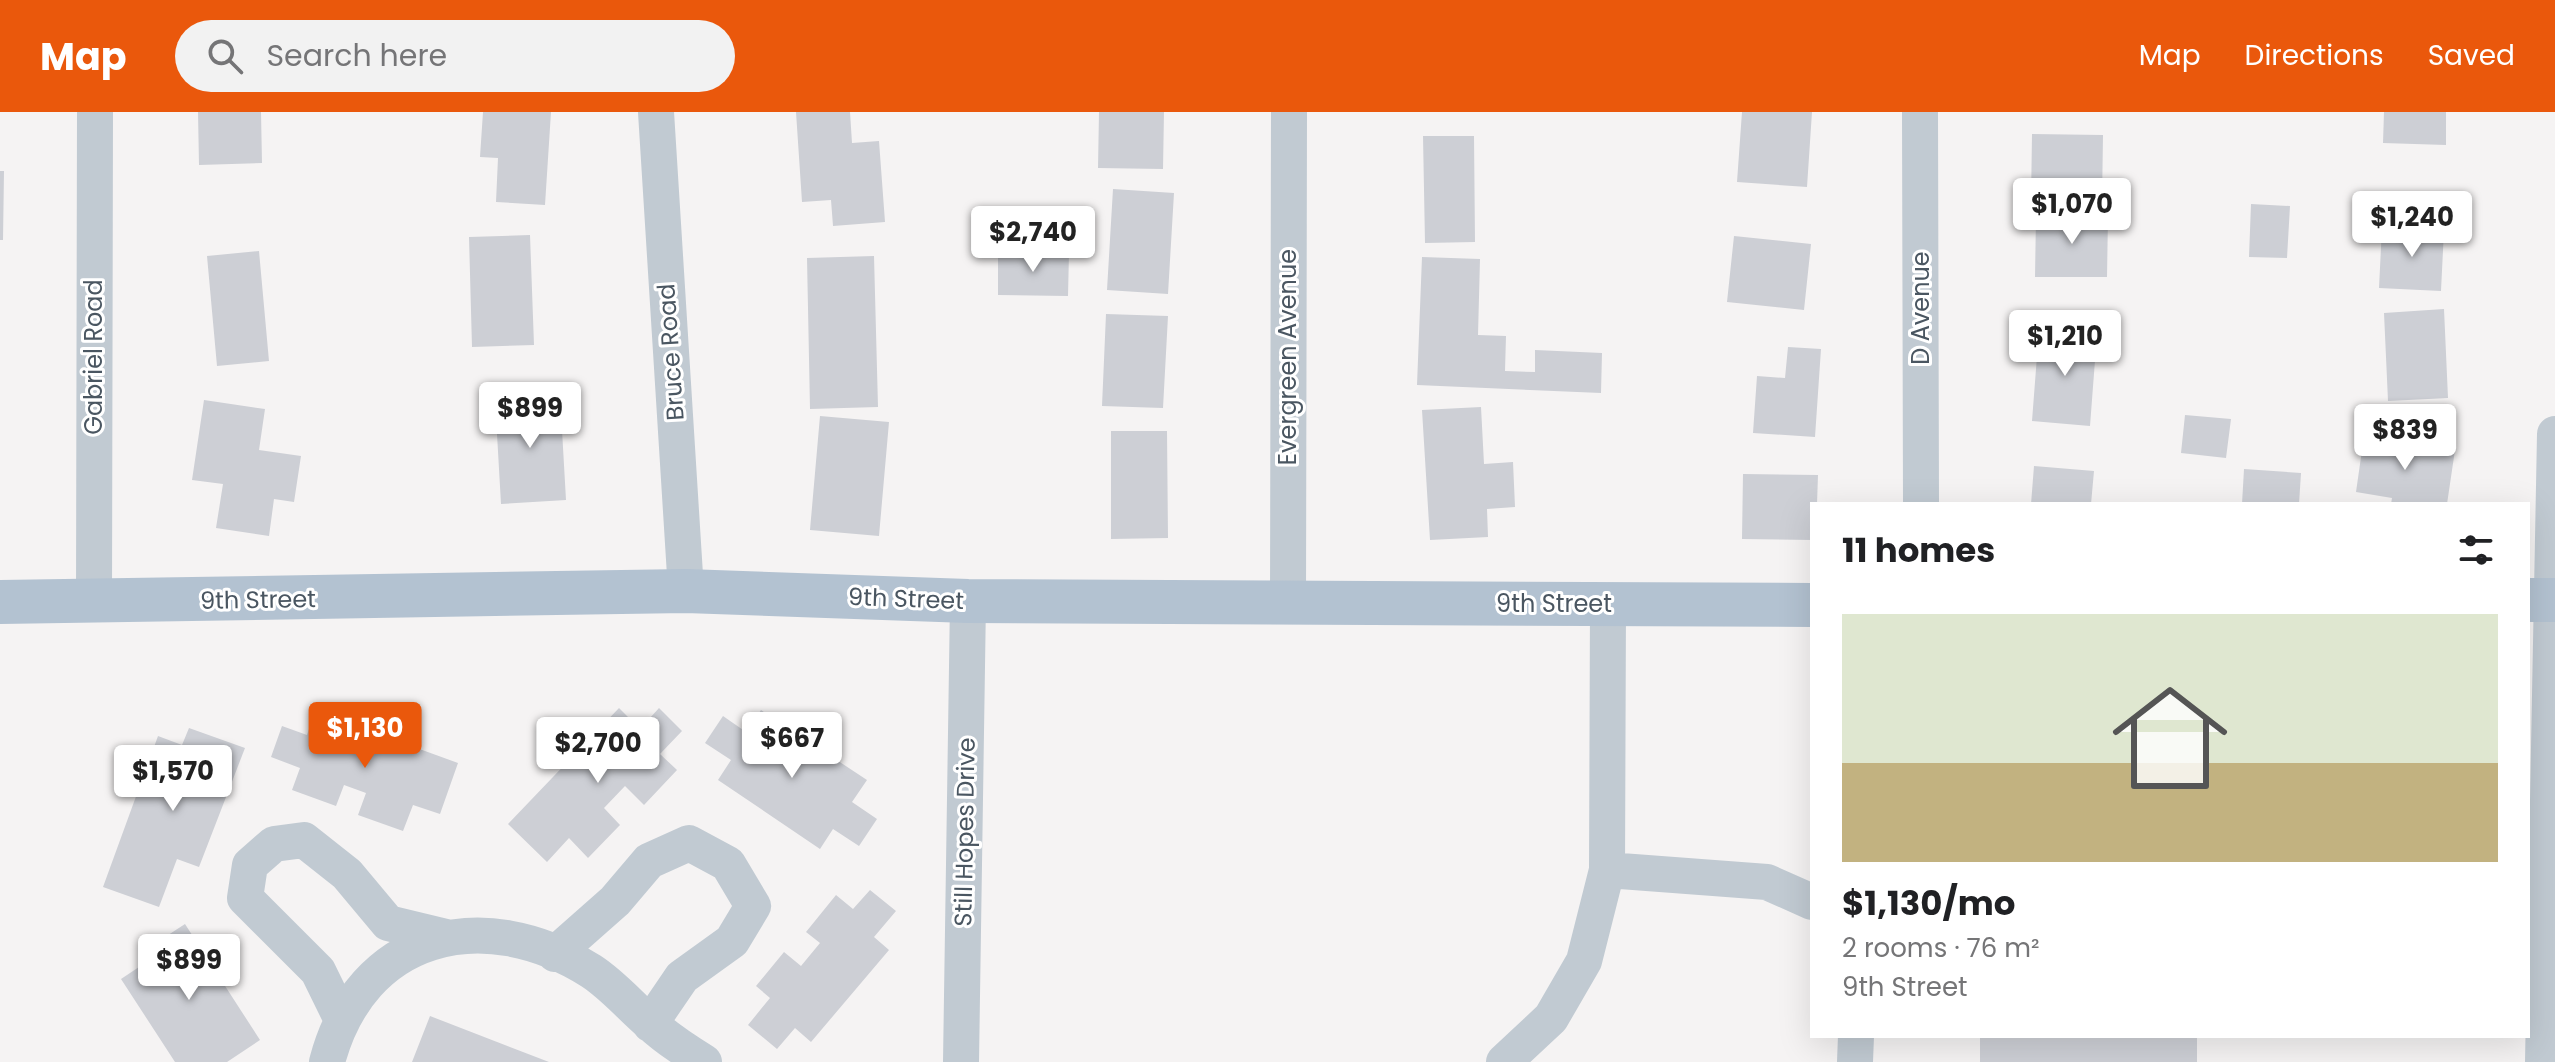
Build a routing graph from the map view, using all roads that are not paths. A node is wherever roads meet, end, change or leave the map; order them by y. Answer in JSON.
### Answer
{"nodes":[{"id":1,"x":95,"y":112,"type":"edge"},
{"id":2,"x":656,"y":112,"type":"edge"},
{"id":3,"x":1289,"y":112,"type":"edge"},
{"id":4,"x":1920,"y":112,"type":"edge"},
{"id":5,"x":2555,"y":434,"type":"edge"},
{"id":6,"x":1921,"y":502,"type":"edge"},
{"id":7,"x":686,"y":591,"type":"junction"},
{"id":8,"x":2544,"y":600,"type":"edge"},
{"id":9,"x":968,"y":601,"type":"junction"},
{"id":10,"x":0,"y":602,"type":"edge"},
{"id":11,"x":1288,"y":602,"type":"junction"},
{"id":12,"x":94,"y":603,"type":"junction"},
{"id":13,"x":1608,"y":604,"type":"junction"},
{"id":14,"x":1810,"y":605,"type":"edge"},
{"id":15,"x":1607,"y":870,"type":"junction"},
{"id":16,"x":1810,"y":901,"type":"edge"},
{"id":17,"x":446,"y":937,"type":"junction"},
{"id":18,"x":555,"y":954,"type":"junction"},
{"id":19,"x":341,"y":1018,"type":"junction"},
{"id":20,"x":650,"y":1024,"type":"junction"},
{"id":21,"x":1856,"y":1038,"type":"edge"},
{"id":22,"x":327,"y":1062,"type":"edge"},
{"id":23,"x":704,"y":1062,"type":"edge"},
{"id":24,"x":961,"y":1062,"type":"edge"},
{"id":25,"x":1504,"y":1062,"type":"edge"},
{"id":26,"x":1855,"y":1062,"type":"edge"},
{"id":27,"x":2543,"y":1062,"type":"edge"}],
"edges":[{"from":1,"to":12,"type":"street","name":"Gabriel Road"},
{"from":2,"to":7,"type":"street","name":"Bruce Road"},
{"from":3,"to":11,"type":"street","name":"Evergreen Avenue"},
{"from":4,"to":6,"type":"street","name":"D Avenue"},
{"from":5,"to":8,"type":"street"},
{"from":7,"to":9,"type":"main road","name":"9th Street"},
{"from":7,"to":12,"type":"main road","name":"9th Street"},
{"from":8,"to":27,"type":"street"},
{"from":9,"to":11,"type":"main road","name":"9th Street"},
{"from":9,"to":24,"type":"street","name":"Still Hopes Drive"},
{"from":10,"to":12,"type":"main road","name":"9th Street"},
{"from":11,"to":13,"type":"main road","name":"9th Street"},
{"from":13,"to":14,"type":"main road","name":"9th Street"},
{"from":13,"to":15,"type":"street"},
{"from":15,"to":16,"type":"street"},
{"from":15,"to":25,"type":"street"},
{"from":17,"to":18,"type":"street"},
{"from":17,"to":19,"type":"street"},
{"from":17,"to":19,"type":"street"},
{"from":18,"to":20,"type":"street"},
{"from":18,"to":20,"type":"street"},
{"from":19,"to":22,"type":"street"},
{"from":20,"to":23,"type":"street"},
{"from":21,"to":26,"type":"street"}]}
